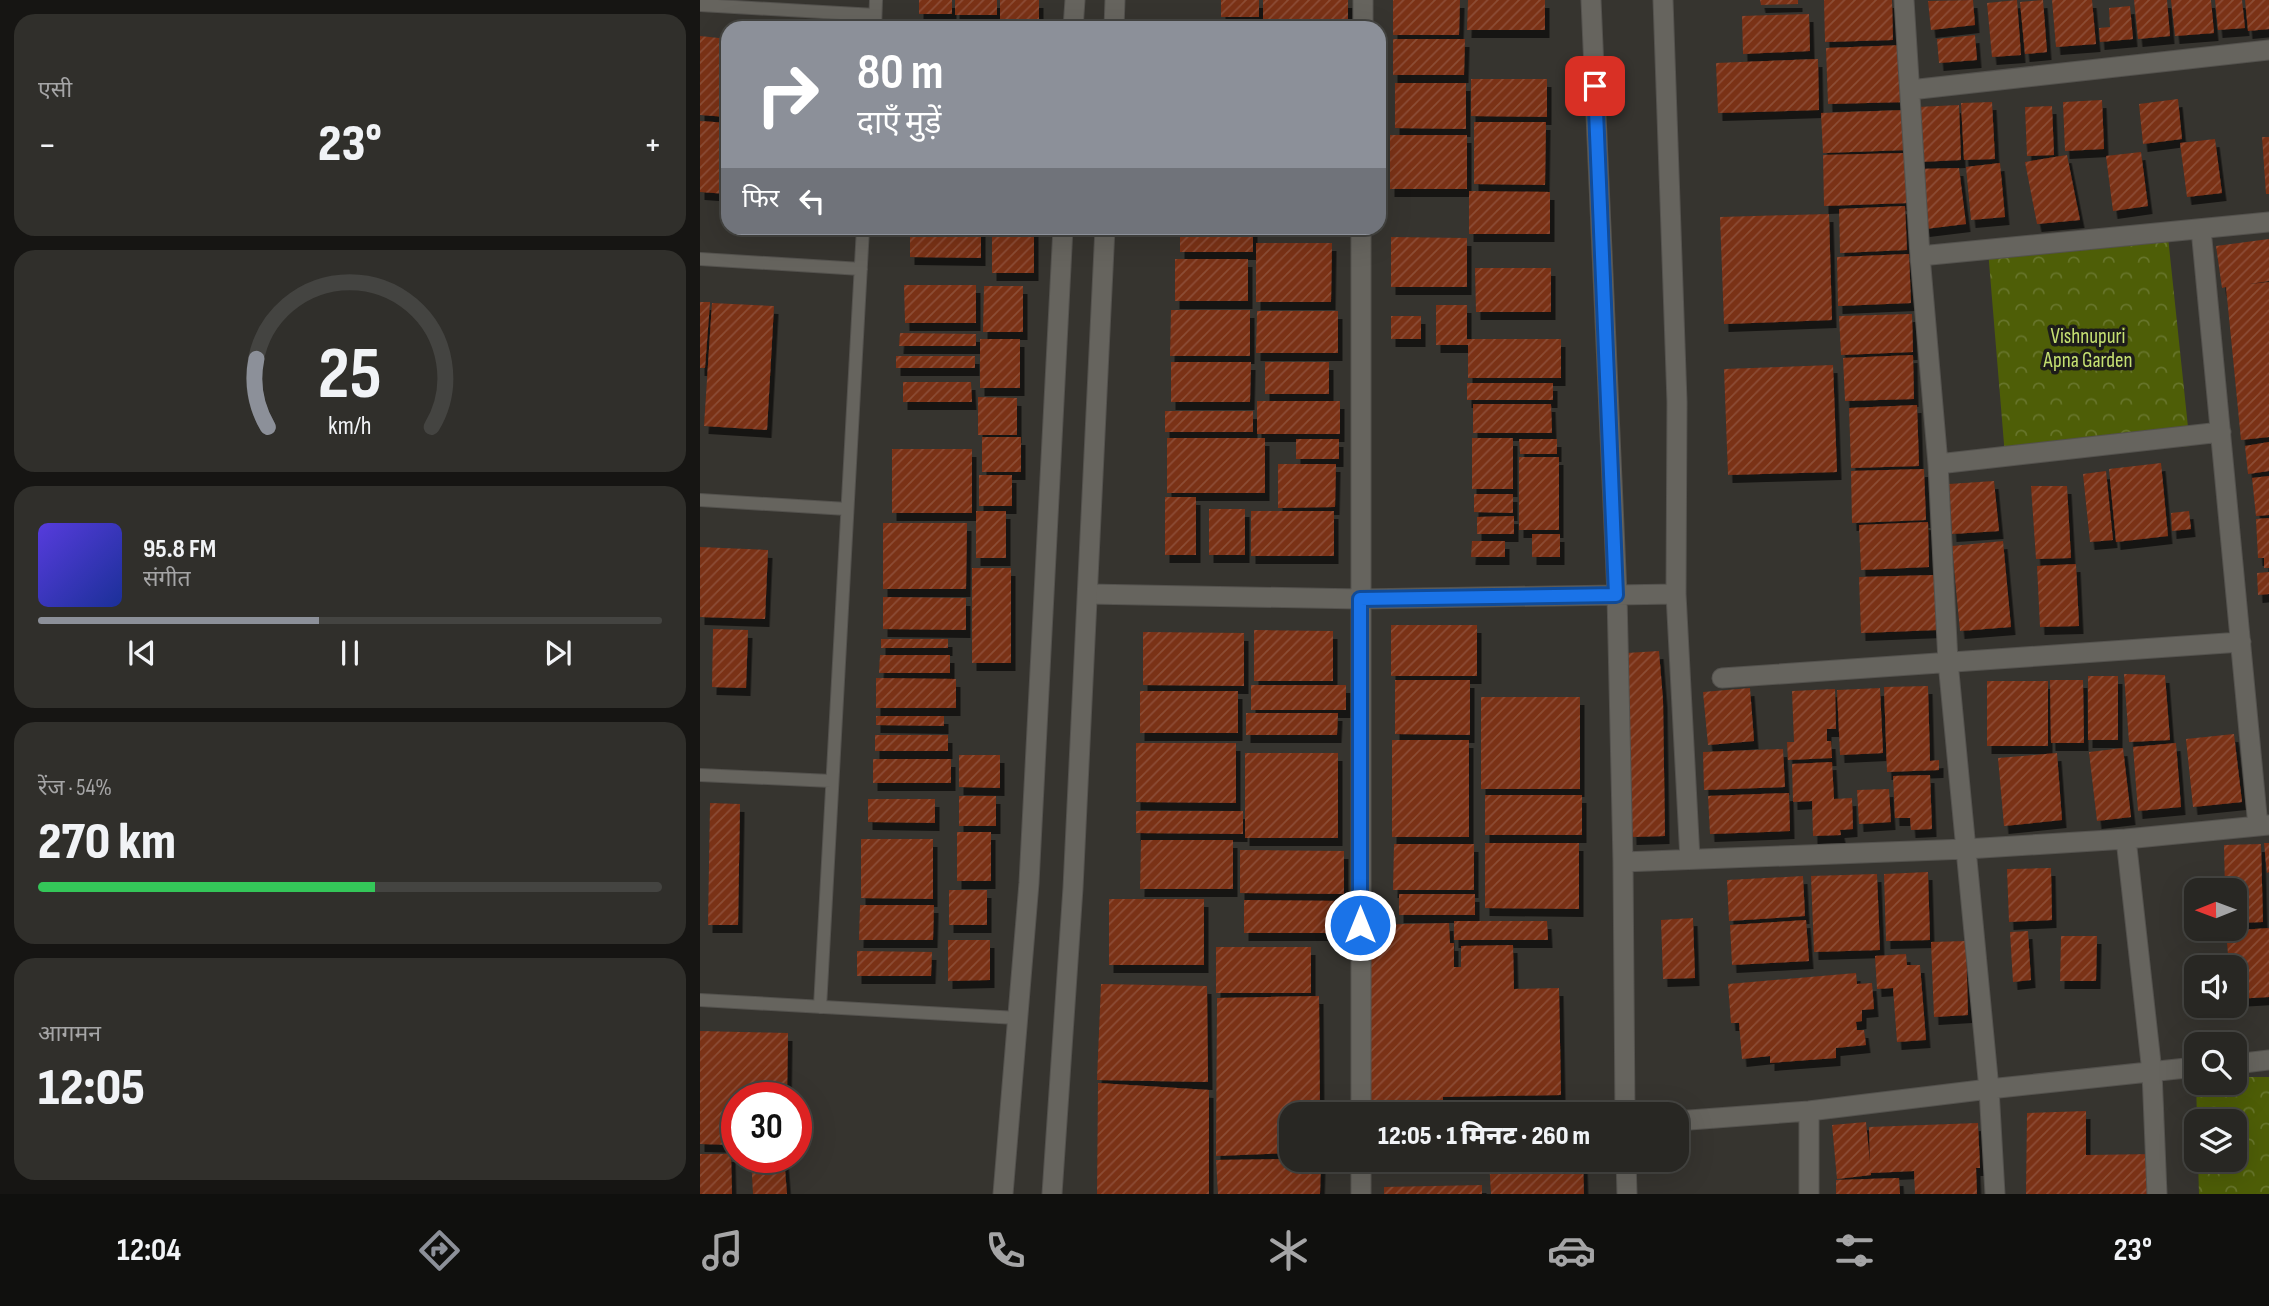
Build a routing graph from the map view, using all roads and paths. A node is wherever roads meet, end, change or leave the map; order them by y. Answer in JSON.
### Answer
{"nodes":[{"id":1,"x":876,"y":0,"type":"edge"},
{"id":2,"x":1075,"y":0,"type":"edge"},
{"id":3,"x":1115,"y":0,"type":"edge"},
{"id":4,"x":1363,"y":0,"type":"edge"},
{"id":5,"x":1591,"y":0,"type":"edge"},
{"id":6,"x":1663,"y":0,"type":"edge"},
{"id":7,"x":1904,"y":0,"type":"edge"},
{"id":8,"x":700,"y":5,"type":"edge"},
{"id":9,"x":875,"y":21,"type":"edge"},
{"id":10,"x":1074,"y":21,"type":"edge"},
{"id":11,"x":1114,"y":21,"type":"edge"},
{"id":12,"x":1363,"y":21,"type":"edge"},
{"id":13,"x":2269,"y":50,"type":"edge"},
{"id":14,"x":1910,"y":90,"type":"junction"},
{"id":15,"x":2269,"y":222,"type":"edge"},
{"id":16,"x":2201,"y":229,"type":"junction"},
{"id":17,"x":863,"y":235,"type":"edge"},
{"id":18,"x":1063,"y":235,"type":"edge"},
{"id":19,"x":1105,"y":235,"type":"edge"},
{"id":20,"x":1361,"y":235,"type":"edge"},
{"id":21,"x":1920,"y":256,"type":"junction"},
{"id":22,"x":700,"y":259,"type":"edge"},
{"id":23,"x":861,"y":269,"type":"junction"},
{"id":24,"x":2221,"y":432,"type":"junction"},
{"id":25,"x":1938,"y":464,"type":"junction"},
{"id":26,"x":700,"y":500,"type":"edge"},
{"id":27,"x":847,"y":509,"type":"junction"},
{"id":28,"x":1088,"y":594,"type":"junction"},
{"id":29,"x":1676,"y":594,"type":"junction"},
{"id":30,"x":1616,"y":595,"type":"junction"},
{"id":31,"x":1360,"y":599,"type":"junction"},
{"id":32,"x":2241,"y":642,"type":"junction"},
{"id":33,"x":1948,"y":662,"type":"junction"},
{"id":34,"x":1722,"y":678,"type":"dead end"},
{"id":35,"x":700,"y":775,"type":"edge"},
{"id":36,"x":831,"y":781,"type":"junction"},
{"id":37,"x":2264,"y":825,"type":"edge"},
{"id":38,"x":2126,"y":839,"type":"junction"},
{"id":39,"x":1966,"y":849,"type":"junction"},
{"id":40,"x":1690,"y":859,"type":"junction"},
{"id":41,"x":1623,"y":862,"type":"junction"},
{"id":42,"x":700,"y":1000,"type":"edge"},
{"id":43,"x":820,"y":1007,"type":"junction"},
{"id":44,"x":1017,"y":1018,"type":"junction"},
{"id":45,"x":2269,"y":1060,"type":"edge"},
{"id":46,"x":2247,"y":1062,"type":"edge"},
{"id":47,"x":2184,"y":1068,"type":"edge"},
{"id":48,"x":2152,"y":1072,"type":"junction"},
{"id":49,"x":1989,"y":1089,"type":"junction"},
{"id":50,"x":1361,"y":1102,"type":"edge"},
{"id":51,"x":1625,"y":1102,"type":"edge"},
{"id":52,"x":1809,"y":1111,"type":"junction"},
{"id":53,"x":1689,"y":1120,"type":"edge"},
{"id":54,"x":1361,"y":1172,"type":"edge"},
{"id":55,"x":1626,"y":1172,"type":"edge"},
{"id":56,"x":1003,"y":1194,"type":"edge"},
{"id":57,"x":1052,"y":1194,"type":"edge"},
{"id":58,"x":1361,"y":1194,"type":"edge"},
{"id":59,"x":1627,"y":1194,"type":"edge"},
{"id":60,"x":1810,"y":1194,"type":"edge"},
{"id":61,"x":1995,"y":1194,"type":"edge"},
{"id":62,"x":2157,"y":1194,"type":"edge"}],
"edges":[{"from":1,"to":9,"type":"lane"},
{"from":2,"to":10,"type":"street"},
{"from":3,"to":11,"type":"street"},
{"from":4,"to":12,"type":"street"},
{"from":5,"to":30,"type":"street"},
{"from":6,"to":29,"type":"street"},
{"from":7,"to":14,"type":"street"},
{"from":8,"to":9,"type":"lane"},
{"from":13,"to":14,"type":"street"},
{"from":14,"to":21,"type":"street"},
{"from":15,"to":16,"type":"street"},
{"from":16,"to":21,"type":"street"},
{"from":16,"to":24,"type":"street"},
{"from":17,"to":23,"type":"lane"},
{"from":18,"to":44,"type":"street"},
{"from":19,"to":28,"type":"street"},
{"from":20,"to":31,"type":"street"},
{"from":21,"to":25,"type":"street"},
{"from":22,"to":23,"type":"lane"},
{"from":23,"to":27,"type":"lane"},
{"from":24,"to":25,"type":"street"},
{"from":24,"to":32,"type":"street"},
{"from":25,"to":33,"type":"street"},
{"from":26,"to":27,"type":"lane"},
{"from":27,"to":36,"type":"lane"},
{"from":28,"to":31,"type":"street"},
{"from":28,"to":57,"type":"street"},
{"from":29,"to":30,"type":"street"},
{"from":29,"to":40,"type":"street"},
{"from":30,"to":31,"type":"street"},
{"from":30,"to":41,"type":"street"},
{"from":31,"to":50,"type":"street"},
{"from":32,"to":33,"type":"street"},
{"from":32,"to":37,"type":"street"},
{"from":33,"to":34,"type":"street"},
{"from":33,"to":39,"type":"street"},
{"from":35,"to":36,"type":"lane"},
{"from":36,"to":43,"type":"lane"},
{"from":37,"to":38,"type":"street"},
{"from":38,"to":39,"type":"street"},
{"from":38,"to":48,"type":"street"},
{"from":39,"to":40,"type":"street"},
{"from":39,"to":49,"type":"street"},
{"from":40,"to":41,"type":"street"},
{"from":41,"to":51,"type":"street"},
{"from":42,"to":43,"type":"lane"},
{"from":43,"to":44,"type":"lane"},
{"from":44,"to":56,"type":"street"},
{"from":45,"to":46,"type":"street"},
{"from":47,"to":48,"type":"street"},
{"from":48,"to":49,"type":"street"},
{"from":48,"to":62,"type":"street"},
{"from":49,"to":52,"type":"street"},
{"from":49,"to":61,"type":"street"},
{"from":52,"to":53,"type":"street"},
{"from":52,"to":60,"type":"street"},
{"from":54,"to":58,"type":"street"},
{"from":55,"to":59,"type":"street"}]}
